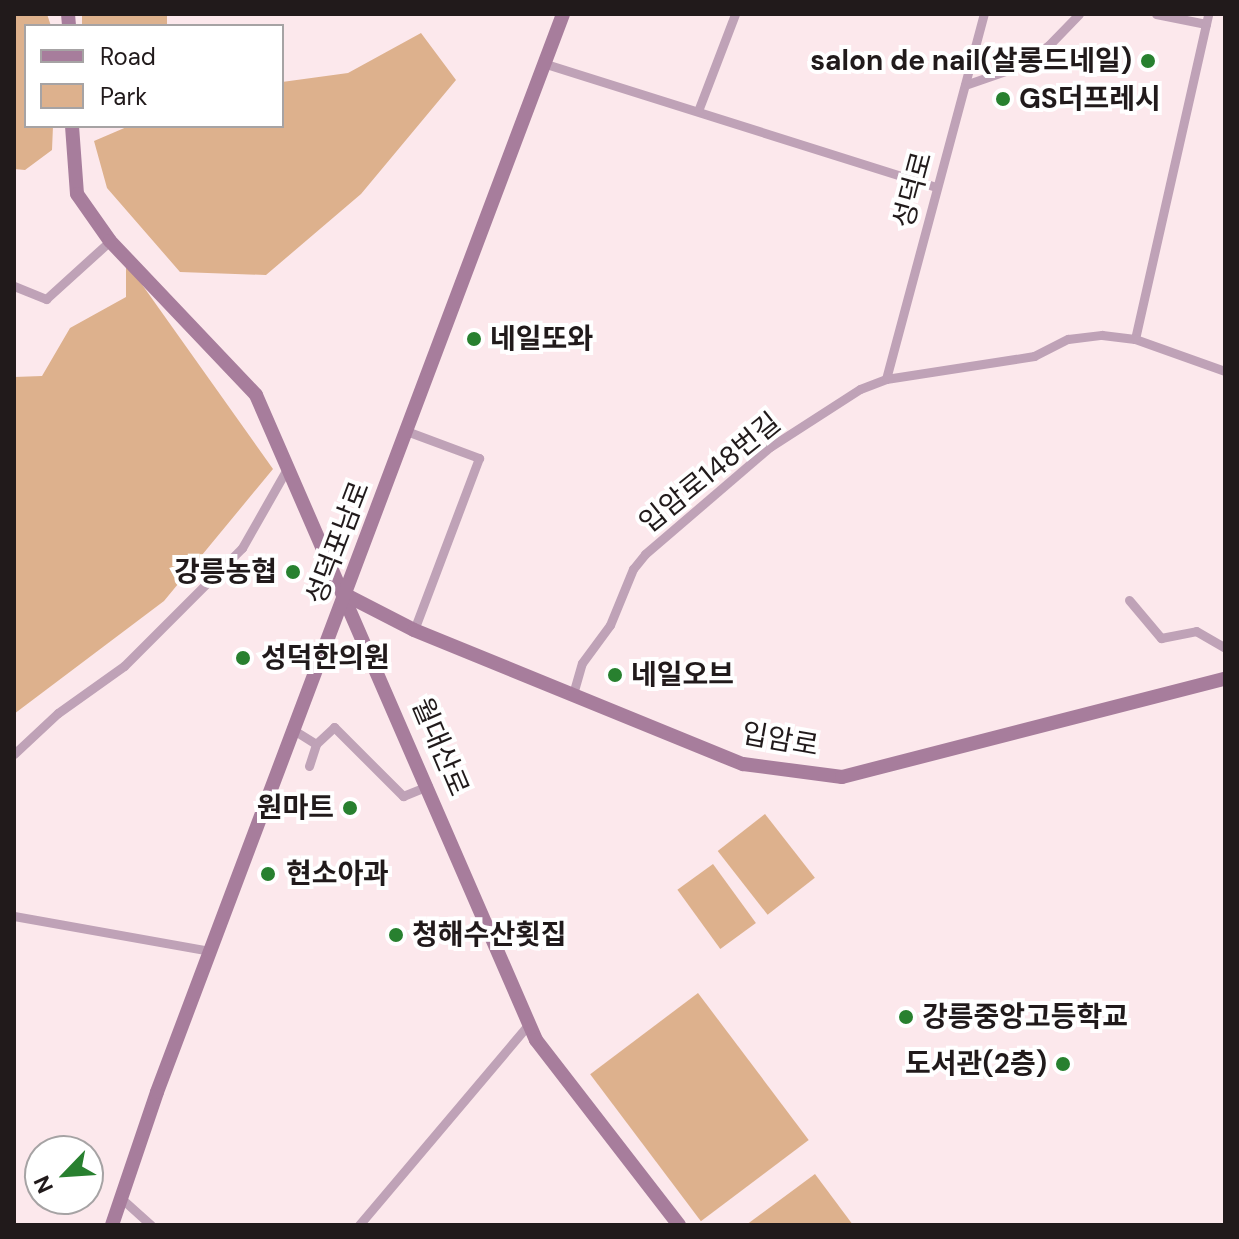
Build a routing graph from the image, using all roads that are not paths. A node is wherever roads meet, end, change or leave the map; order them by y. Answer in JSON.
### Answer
{"nodes":[{"id":1,"x":563,"y":14,"type":"edge"},
{"id":2,"x":735,"y":14,"type":"edge"},
{"id":3,"x":984,"y":14,"type":"edge"},
{"id":4,"x":1079,"y":14,"type":"edge"},
{"id":5,"x":1156,"y":14,"type":"edge"},
{"id":6,"x":1207,"y":19,"type":"edge"},
{"id":7,"x":546,"y":64,"type":"junction"},
{"id":8,"x":965,"y":85,"type":"junction"},
{"id":9,"x":698,"y":111,"type":"junction"},
{"id":10,"x":72,"y":128,"type":"edge"},
{"id":11,"x":936,"y":187,"type":"junction"},
{"id":12,"x":110,"y":241,"type":"junction"},
{"id":13,"x":14,"y":286,"type":"edge"},
{"id":14,"x":1135,"y":339,"type":"junction"},
{"id":15,"x":1225,"y":371,"type":"edge"},
{"id":16,"x":886,"y":379,"type":"junction"},
{"id":17,"x":409,"y":432,"type":"junction"},
{"id":18,"x":288,"y":467,"type":"junction"},
{"id":19,"x":346,"y":595,"type":"junction"},
{"id":20,"x":1129,"y":600,"type":"dead end"},
{"id":21,"x":414,"y":630,"type":"junction"},
{"id":22,"x":1225,"y":648,"type":"edge"},
{"id":23,"x":1225,"y":679,"type":"edge"},
{"id":24,"x":573,"y":694,"type":"junction"},
{"id":25,"x":292,"y":729,"type":"junction"},
{"id":26,"x":316,"y":744,"type":"junction"},
{"id":27,"x":14,"y":754,"type":"edge"},
{"id":28,"x":309,"y":766,"type":"dead end"},
{"id":29,"x":428,"y":786,"type":"junction"},
{"id":30,"x":14,"y":916,"type":"edge"},
{"id":31,"x":211,"y":951,"type":"junction"},
{"id":32,"x":529,"y":1024,"type":"junction"},
{"id":33,"x":122,"y":1199,"type":"junction"},
{"id":34,"x":112,"y":1225,"type":"edge"},
{"id":35,"x":151,"y":1225,"type":"edge"},
{"id":36,"x":359,"y":1225,"type":"edge"},
{"id":37,"x":679,"y":1225,"type":"edge"}],
"edges":[{"from":1,"to":7,"type":"street","name":"성덕포남로"},
{"from":2,"to":9,"type":"street"},
{"from":3,"to":8,"type":"street","name":"성덕로"},
{"from":4,"to":8,"type":"street"},
{"from":5,"to":6,"type":"street"},
{"from":6,"to":14,"type":"street"},
{"from":7,"to":9,"type":"street"},
{"from":7,"to":17,"type":"street","name":"성덕포남로"},
{"from":8,"to":11,"type":"street","name":"성덕로"},
{"from":9,"to":11,"type":"street"},
{"from":10,"to":12,"type":"street","name":"월대산로"},
{"from":11,"to":16,"type":"street","name":"성덕로"},
{"from":12,"to":13,"type":"street"},
{"from":12,"to":18,"type":"street","name":"월대산로"},
{"from":14,"to":15,"type":"street","name":"입암로148번길"},
{"from":14,"to":16,"type":"street","name":"입암로148번길"},
{"from":16,"to":24,"type":"street","name":"입암로148번길"},
{"from":17,"to":19,"type":"street","name":"성덕포남로"},
{"from":17,"to":21,"type":"street"},
{"from":18,"to":19,"type":"street","name":"월대산로"},
{"from":18,"to":27,"type":"street"},
{"from":19,"to":21,"type":"street","name":"입암로"},
{"from":19,"to":25,"type":"street","name":"성덕포남로"},
{"from":19,"to":29,"type":"street","name":"월대산로"},
{"from":20,"to":22,"type":"street"},
{"from":21,"to":24,"type":"street","name":"입암로"},
{"from":23,"to":24,"type":"street","name":"입암로"},
{"from":25,"to":26,"type":"street"},
{"from":25,"to":31,"type":"street","name":"성덕포남로"},
{"from":26,"to":28,"type":"street"},
{"from":26,"to":29,"type":"street"},
{"from":29,"to":32,"type":"street","name":"월대산로"},
{"from":30,"to":31,"type":"street"},
{"from":31,"to":33,"type":"street","name":"성덕포남로"},
{"from":32,"to":36,"type":"street"},
{"from":32,"to":37,"type":"street","name":"월대산로"},
{"from":33,"to":34,"type":"street","name":"성덕포남로"},
{"from":33,"to":35,"type":"street"}]}
